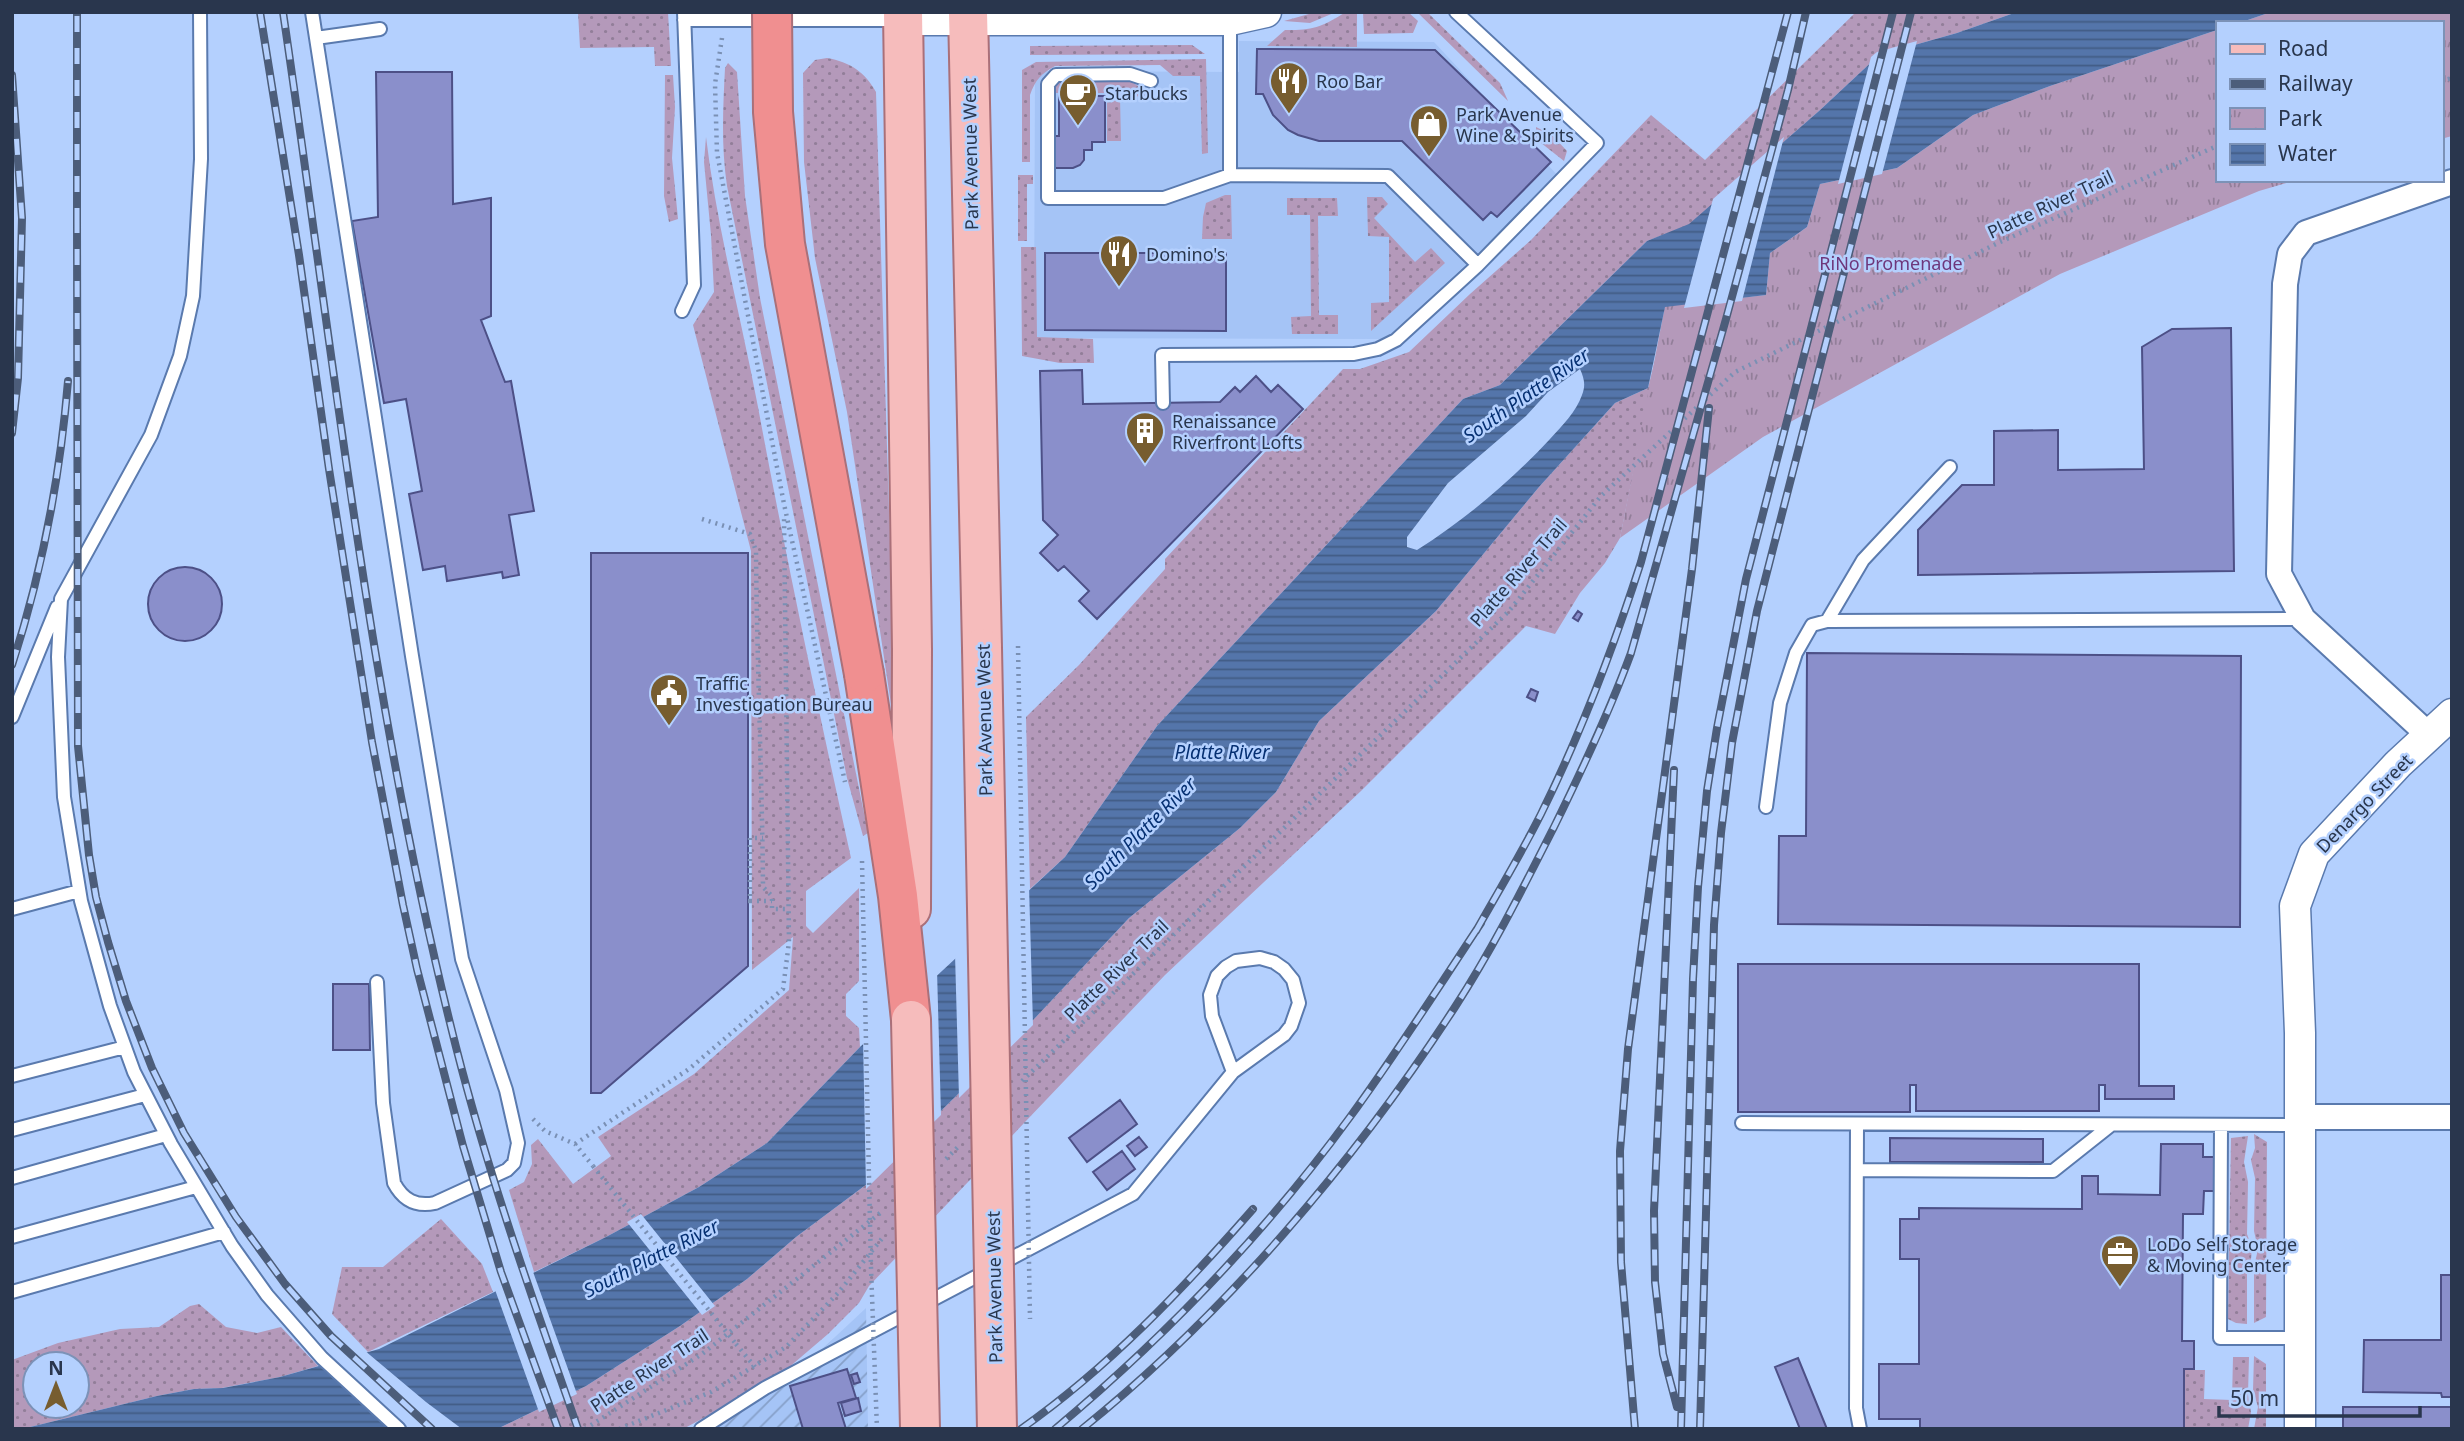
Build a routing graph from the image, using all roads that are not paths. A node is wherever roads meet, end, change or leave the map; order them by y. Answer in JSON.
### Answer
{"nodes":[{"id":1,"x":200,"y":12,"type":"edge"},
{"id":2,"x":312,"y":12,"type":"edge"},
{"id":3,"x":772,"y":12,"type":"edge"},
{"id":4,"x":1266,"y":12,"type":"edge"},
{"id":5,"x":1456,"y":12,"type":"edge"},
{"id":6,"x":684,"y":16,"type":"edge"},
{"id":7,"x":903,"y":16,"type":"edge"},
{"id":8,"x":968,"y":16,"type":"edge"},
{"id":9,"x":1223,"y":17,"type":"edge"},
{"id":10,"x":380,"y":29,"type":"dead end"},
{"id":11,"x":316,"y":38,"type":"junction"},
{"id":12,"x":1151,"y":81,"type":"dead end"},
{"id":13,"x":1230,"y":175,"type":"junction"},
{"id":14,"x":2452,"y":182,"type":"edge"},
{"id":15,"x":1478,"y":265,"type":"junction"},
{"id":16,"x":682,"y":311,"type":"dead end"},
{"id":17,"x":1163,"y":403,"type":"dead end"},
{"id":18,"x":1950,"y":467,"type":"dead end"},
{"id":19,"x":61,"y":599,"type":"junction"},
{"id":20,"x":2303,"y":619,"type":"junction"},
{"id":21,"x":1827,"y":621,"type":"junction"},
{"id":22,"x":2452,"y":713,"type":"edge"},
{"id":23,"x":12,"y":717,"type":"edge"},
{"id":24,"x":2430,"y":736,"type":"junction"},
{"id":25,"x":1766,"y":807,"type":"dead end"},
{"id":26,"x":79,"y":891,"type":"junction"},
{"id":27,"x":12,"y":909,"type":"edge"},
{"id":28,"x":377,"y":982,"type":"dead end"},
{"id":29,"x":911,"y":1020,"type":"junction"},
{"id":30,"x":125,"y":1047,"type":"junction"},
{"id":31,"x":1233,"y":1072,"type":"junction"},
{"id":32,"x":12,"y":1076,"type":"edge"},
{"id":33,"x":145,"y":1095,"type":"junction"},
{"id":34,"x":2452,"y":1117,"type":"edge"},
{"id":35,"x":2300,"y":1121,"type":"junction"},
{"id":36,"x":1742,"y":1123,"type":"dead end"},
{"id":37,"x":1857,"y":1124,"type":"junction"},
{"id":38,"x":2111,"y":1125,"type":"junction"},
{"id":39,"x":2221,"y":1125,"type":"junction"},
{"id":40,"x":12,"y":1130,"type":"edge"},
{"id":41,"x":166,"y":1135,"type":"junction"},
{"id":42,"x":1857,"y":1170,"type":"junction"},
{"id":43,"x":12,"y":1178,"type":"edge"},
{"id":44,"x":196,"y":1187,"type":"junction"},
{"id":45,"x":223,"y":1232,"type":"junction"},
{"id":46,"x":12,"y":1237,"type":"edge"},
{"id":47,"x":12,"y":1292,"type":"edge"},
{"id":48,"x":2300,"y":1338,"type":"junction"},
{"id":49,"x":399,"y":1429,"type":"edge"},
{"id":50,"x":701,"y":1429,"type":"edge"},
{"id":51,"x":920,"y":1429,"type":"edge"},
{"id":52,"x":997,"y":1429,"type":"edge"},
{"id":53,"x":1860,"y":1429,"type":"edge"},
{"id":54,"x":2300,"y":1429,"type":"edge"}],
"edges":[{"from":1,"to":19,"type":"lane"},
{"from":2,"to":11,"type":"lane"},
{"from":3,"to":29,"type":"highway","bridge":true},
{"from":4,"to":9,"type":"street"},
{"from":5,"to":15,"type":"lane"},
{"from":6,"to":7,"type":"lane"},
{"from":6,"to":16,"type":"lane"},
{"from":7,"to":8,"type":"street"},
{"from":7,"to":29,"type":"main road"},
{"from":8,"to":9,"type":"street"},
{"from":8,"to":52,"type":"main road","name":"Park Avenue West","bridge":true},
{"from":9,"to":13,"type":"lane"},
{"from":10,"to":11,"type":"lane"},
{"from":11,"to":28,"type":"lane"},
{"from":12,"to":13,"type":"lane"},
{"from":13,"to":15,"type":"lane"},
{"from":14,"to":20,"type":"street"},
{"from":15,"to":17,"type":"lane"},
{"from":18,"to":21,"type":"lane"},
{"from":19,"to":23,"type":"lane"},
{"from":19,"to":26,"type":"lane"},
{"from":20,"to":21,"type":"lane"},
{"from":20,"to":24,"type":"street"},
{"from":21,"to":25,"type":"lane"},
{"from":22,"to":24,"type":"street","name":"Denargo Street"},
{"from":24,"to":35,"type":"street","name":"Denargo Street"},
{"from":26,"to":27,"type":"lane"},
{"from":26,"to":30,"type":"lane"},
{"from":29,"to":51,"type":"main road","bridge":true},
{"from":30,"to":32,"type":"lane"},
{"from":30,"to":33,"type":"lane"},
{"from":31,"to":31,"type":"lane"},
{"from":31,"to":50,"type":"lane"},
{"from":33,"to":40,"type":"lane"},
{"from":33,"to":41,"type":"lane"},
{"from":34,"to":35,"type":"street"},
{"from":35,"to":39,"type":"lane"},
{"from":35,"to":48,"type":"street","name":"Denargo Street"},
{"from":36,"to":37,"type":"lane"},
{"from":37,"to":38,"type":"lane"},
{"from":37,"to":42,"type":"lane"},
{"from":38,"to":39,"type":"lane"},
{"from":38,"to":42,"type":"lane"},
{"from":39,"to":48,"type":"lane"},
{"from":41,"to":43,"type":"lane"},
{"from":41,"to":44,"type":"lane"},
{"from":42,"to":53,"type":"lane"},
{"from":44,"to":45,"type":"lane"},
{"from":44,"to":46,"type":"lane"},
{"from":45,"to":47,"type":"lane"},
{"from":45,"to":49,"type":"lane"},
{"from":48,"to":54,"type":"street","name":"Denargo Street"}]}
